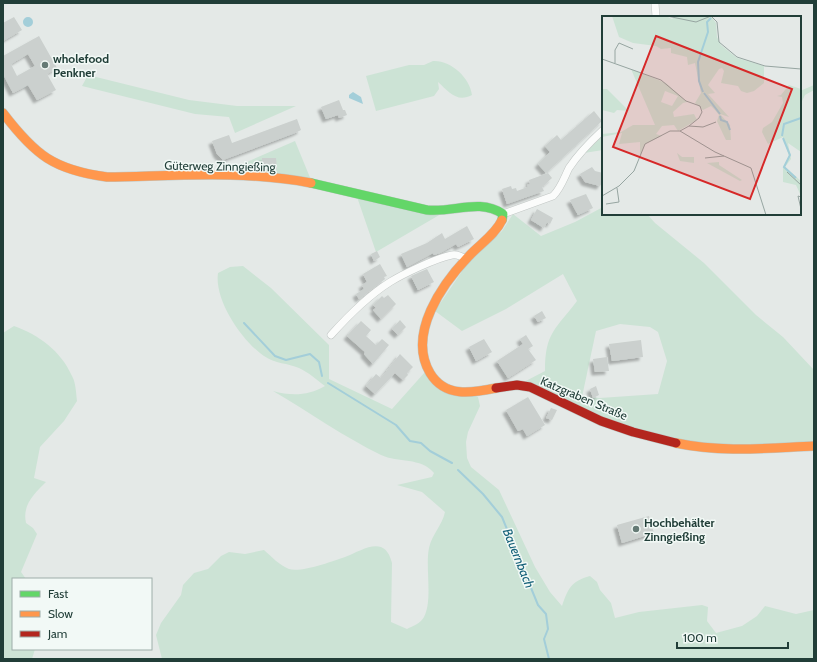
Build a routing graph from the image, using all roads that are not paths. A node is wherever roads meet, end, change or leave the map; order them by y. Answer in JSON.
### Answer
{"nodes":[{"id":1,"x":655,"y":3,"type":"edge"},
{"id":2,"x":656,"y":16,"type":"edge"},
{"id":3,"x":3,"y":113,"type":"edge"},
{"id":4,"x":602,"y":131,"type":"edge"},
{"id":5,"x":503,"y":214,"type":"junction"},
{"id":6,"x":466,"y":259,"type":"junction"},
{"id":7,"x":330,"y":335,"type":"dead end"},
{"id":8,"x":814,"y":446,"type":"edge"}],
"edges":[{"from":1,"to":2,"type":"street"},
{"from":3,"to":5,"type":"street","name":"Güterweg Zinngießing"},
{"from":4,"to":5,"type":"street"},
{"from":5,"to":6,"type":"street","name":"Katzgraben Straße"},
{"from":6,"to":7,"type":"street"},
{"from":6,"to":8,"type":"street","name":"Katzgraben Straße"}]}
